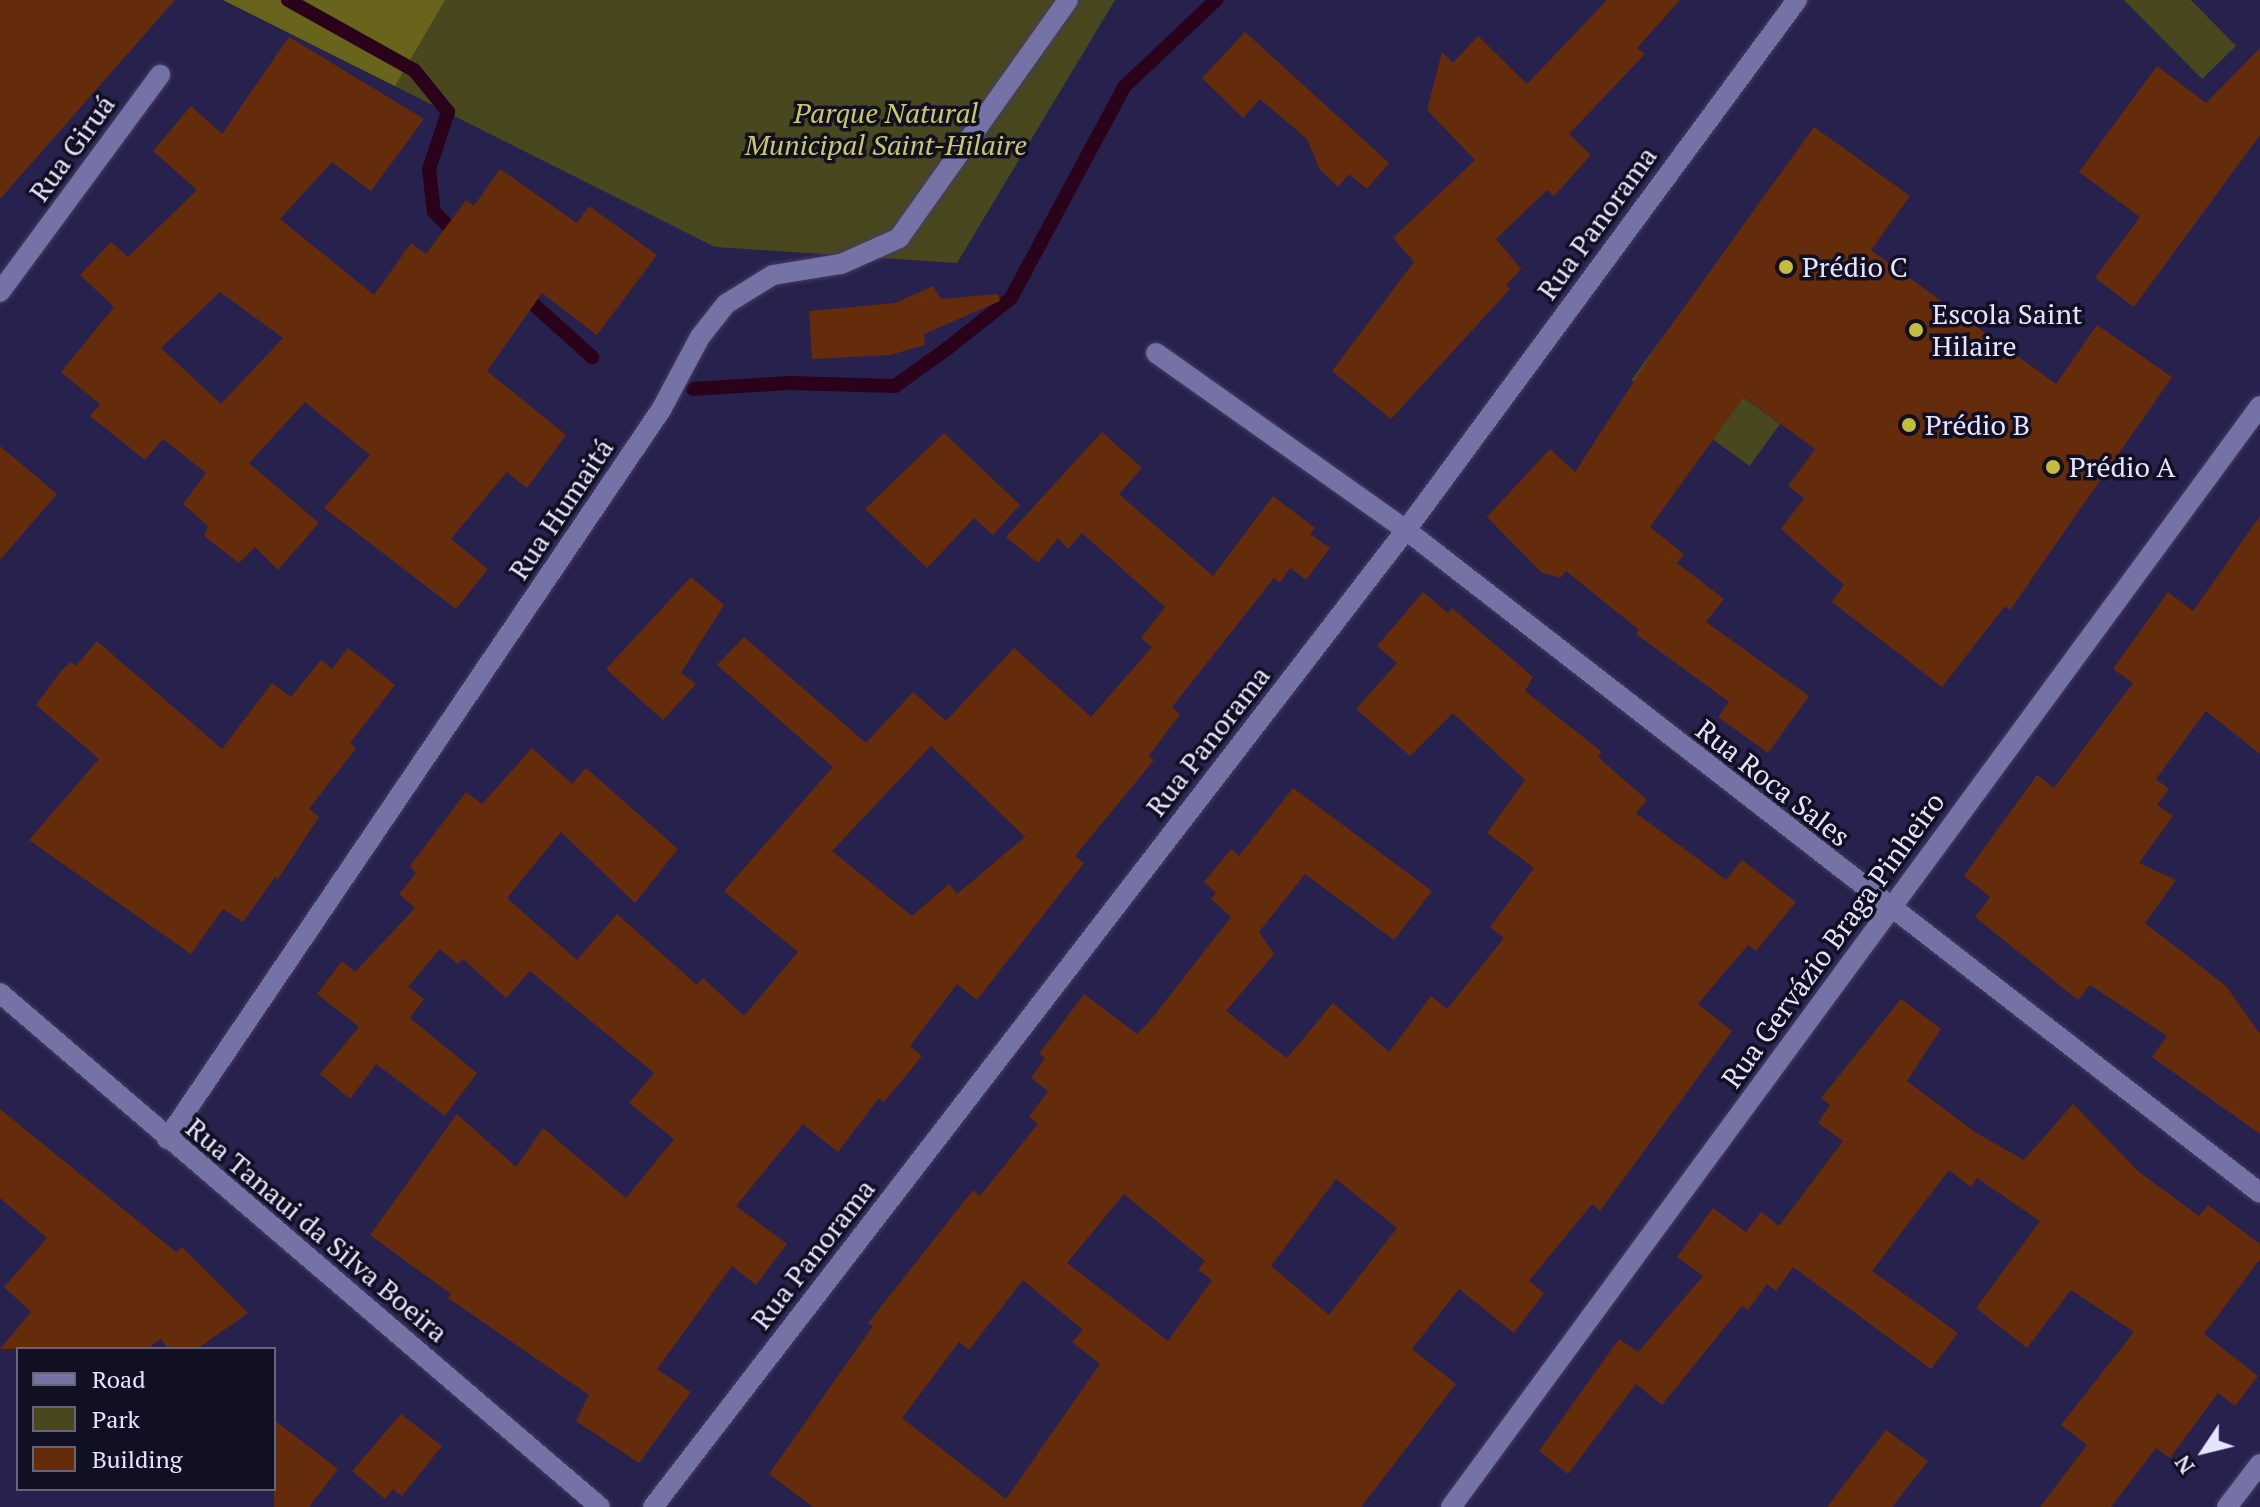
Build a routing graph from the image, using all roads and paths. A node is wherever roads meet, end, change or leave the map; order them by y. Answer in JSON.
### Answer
{"nodes":[{"id":1,"x":1068,"y":0,"type":"edge"},
{"id":2,"x":1797,"y":0,"type":"edge"},
{"id":3,"x":160,"y":75,"type":"dead end"},
{"id":4,"x":0,"y":292,"type":"edge"},
{"id":5,"x":1156,"y":353,"type":"dead end"},
{"id":6,"x":2260,"y":406,"type":"edge"},
{"id":7,"x":1406,"y":530,"type":"junction"},
{"id":8,"x":1891,"y":911,"type":"junction"},
{"id":9,"x":0,"y":993,"type":"edge"},
{"id":10,"x":167,"y":1139,"type":"junction"},
{"id":11,"x":2260,"y":1193,"type":"edge"},
{"id":12,"x":2260,"y":1464,"type":"edge"},
{"id":13,"x":600,"y":1507,"type":"edge"},
{"id":14,"x":653,"y":1507,"type":"edge"},
{"id":15,"x":1451,"y":1507,"type":"edge"},
{"id":16,"x":2227,"y":1507,"type":"edge"}],
"edges":[{"from":1,"to":10,"type":"street","name":"Rua Humaitá"},
{"from":2,"to":7,"type":"street","name":"Rua Panorama"},
{"from":3,"to":4,"type":"street","name":"Rua Giruá"},
{"from":5,"to":7,"type":"street","name":"Rua Roca Sales"},
{"from":6,"to":8,"type":"street","name":"Rua Gervázio Braga Pinheiro"},
{"from":7,"to":8,"type":"street","name":"Rua Roca Sales"},
{"from":7,"to":14,"type":"street","name":"Rua Panorama"},
{"from":8,"to":11,"type":"street","name":"Rua Roca Sales"},
{"from":8,"to":15,"type":"street","name":"Rua Gervázio Braga Pinheiro"},
{"from":9,"to":10,"type":"street","name":"Rua Tanaui da Silva Boeira"},
{"from":10,"to":13,"type":"street","name":"Rua Tanaui da Silva Boeira"},
{"from":12,"to":16,"type":"street"}]}
